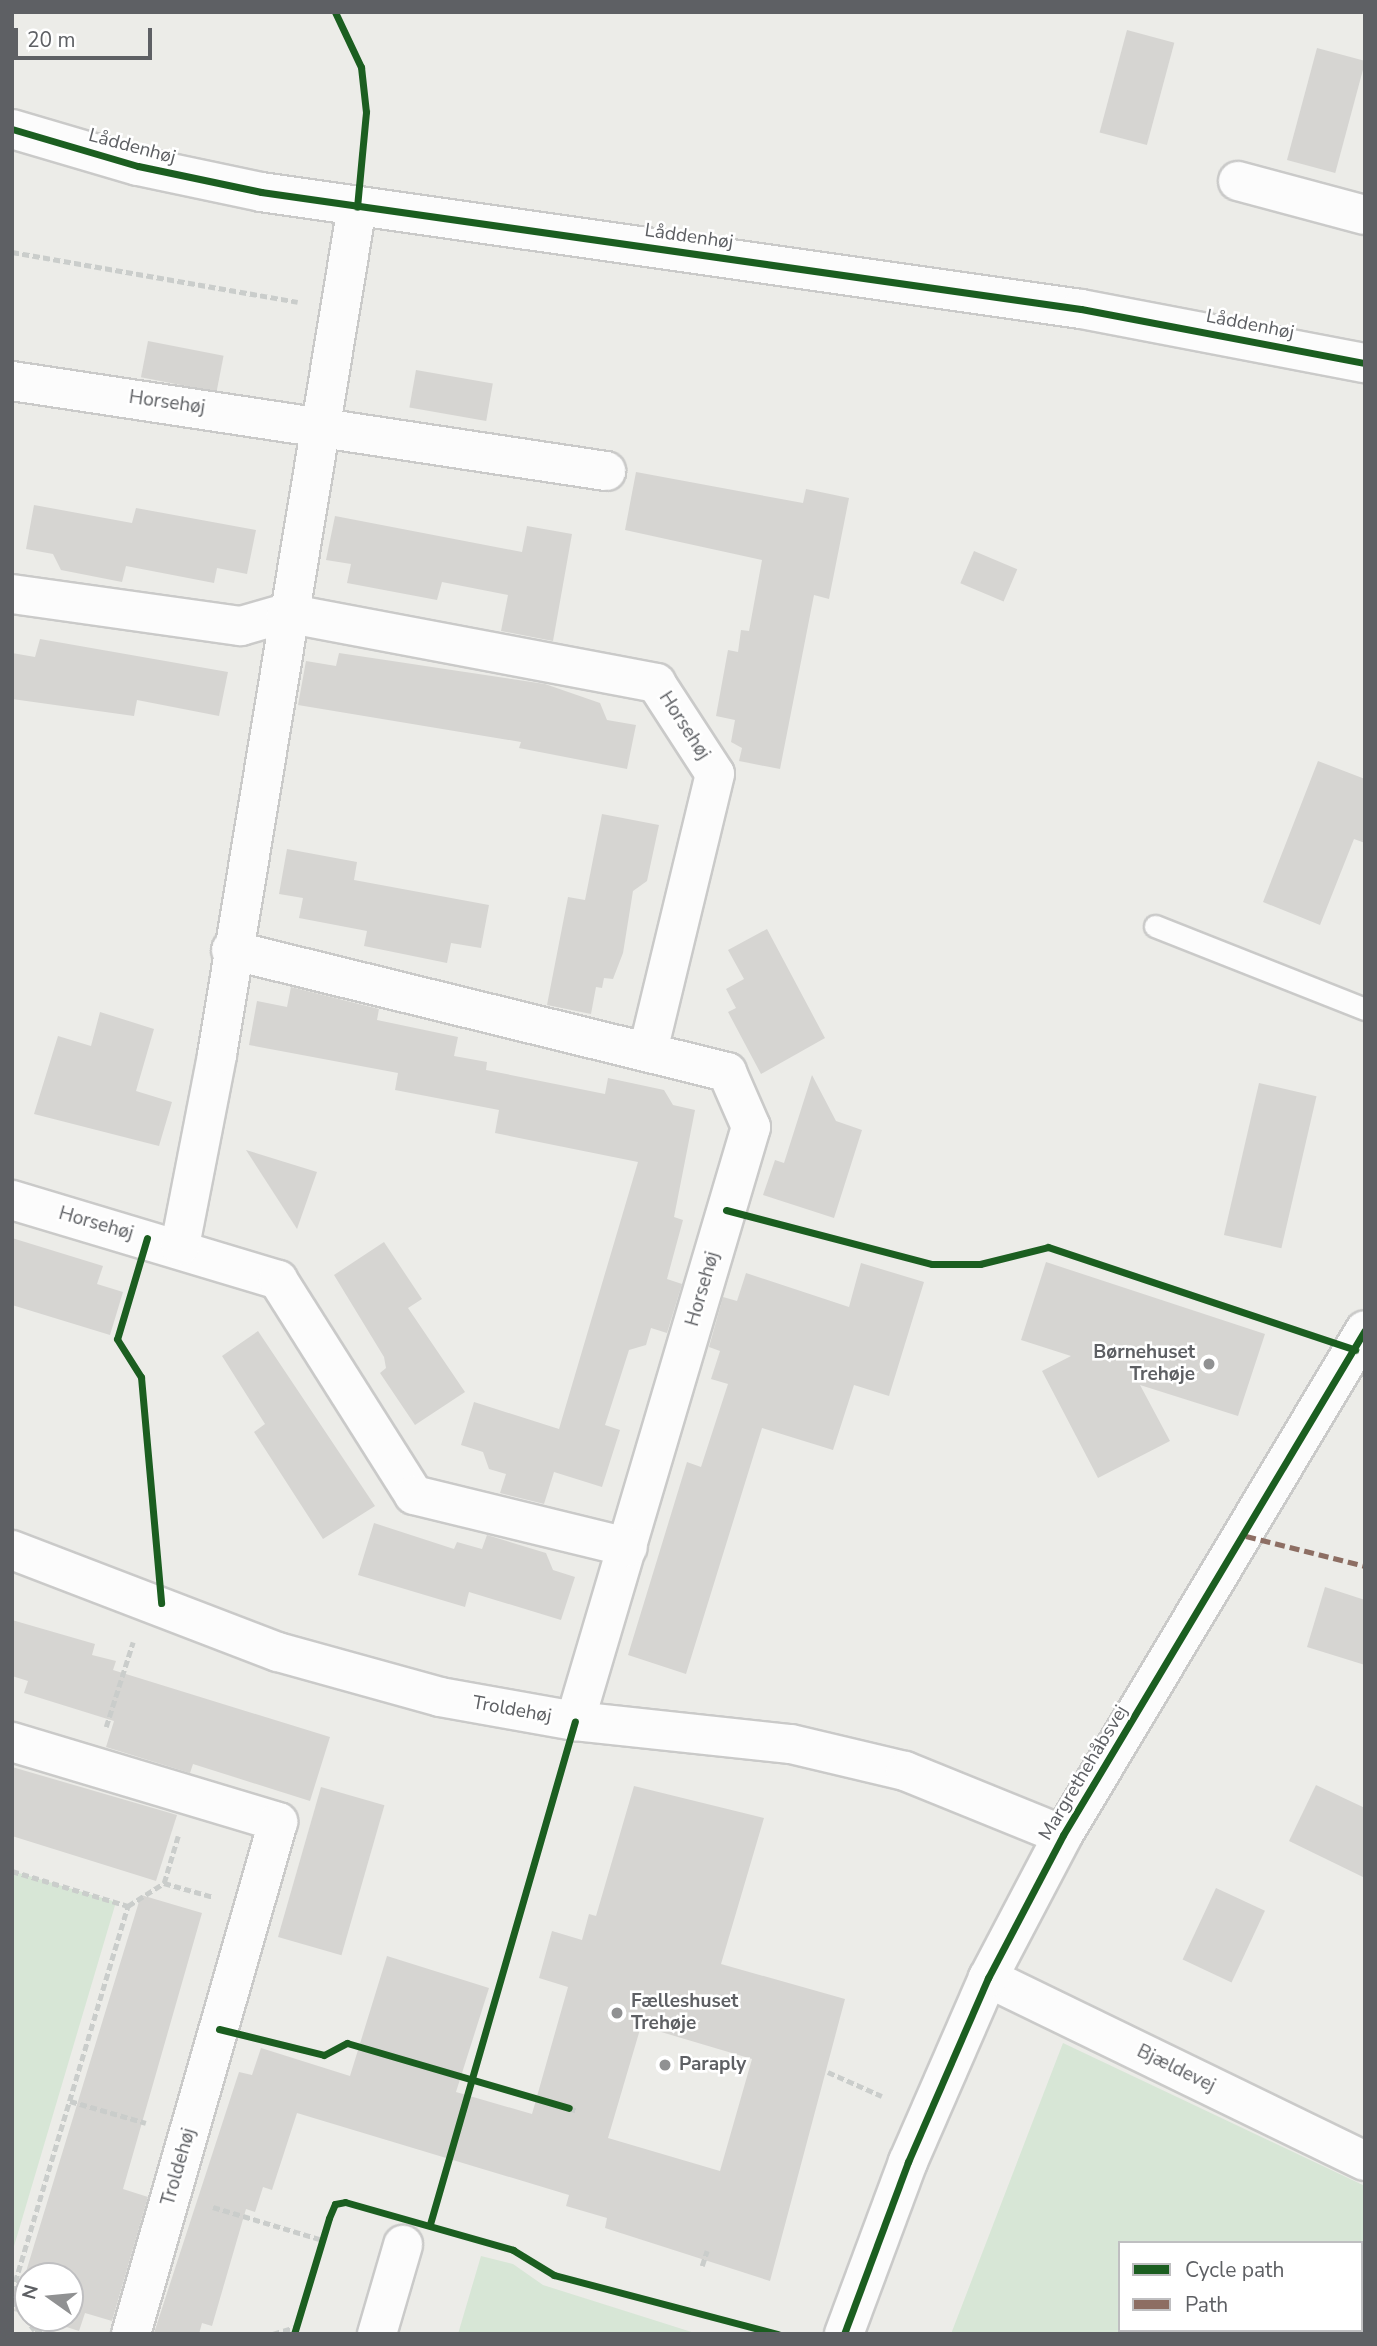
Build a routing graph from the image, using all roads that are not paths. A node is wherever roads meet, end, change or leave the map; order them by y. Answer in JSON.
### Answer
{"nodes":[{"id":1,"x":12,"y":129,"type":"edge"},
{"id":2,"x":1238,"y":181,"type":"dead end"},
{"id":3,"x":357,"y":207,"type":"junction"},
{"id":4,"x":1365,"y":215,"type":"edge"},
{"id":5,"x":1365,"y":363,"type":"edge"},
{"id":6,"x":12,"y":381,"type":"edge"},
{"id":7,"x":321,"y":425,"type":"junction"},
{"id":8,"x":606,"y":471,"type":"dead end"},
{"id":9,"x":12,"y":594,"type":"edge"},
{"id":10,"x":286,"y":613,"type":"junction"},
{"id":11,"x":1155,"y":926,"type":"dead end"},
{"id":12,"x":231,"y":950,"type":"junction"},
{"id":13,"x":1365,"y":1009,"type":"edge"},
{"id":14,"x":648,"y":1052,"type":"junction"},
{"id":15,"x":12,"y":1200,"type":"edge"},
{"id":16,"x":180,"y":1246,"type":"junction"},
{"id":17,"x":1365,"y":1329,"type":"edge"},
{"id":18,"x":628,"y":1547,"type":"junction"},
{"id":19,"x":12,"y":1550,"type":"edge"},
{"id":20,"x":575,"y":1721,"type":"junction"},
{"id":21,"x":12,"y":1742,"type":"edge"},
{"id":22,"x":1063,"y":1835,"type":"junction"},
{"id":23,"x":988,"y":1978,"type":"junction"},
{"id":24,"x":1365,"y":2161,"type":"edge"},
{"id":25,"x":403,"y":2245,"type":"dead end"},
{"id":26,"x":131,"y":2334,"type":"edge"},
{"id":27,"x":377,"y":2334,"type":"edge"},
{"id":28,"x":844,"y":2334,"type":"edge"}],
"edges":[{"from":1,"to":3,"type":"street","name":"Låddenhøj"},
{"from":2,"to":4,"type":"street"},
{"from":3,"to":5,"type":"street","name":"Låddenhøj"},
{"from":3,"to":7,"type":"street"},
{"from":6,"to":7,"type":"street","name":"Horsehøj"},
{"from":7,"to":8,"type":"street","name":"Horsehøj"},
{"from":7,"to":10,"type":"street"},
{"from":9,"to":10,"type":"street","name":"Horsehøj"},
{"from":10,"to":12,"type":"street"},
{"from":10,"to":14,"type":"street","name":"Horsehøj"},
{"from":11,"to":13,"type":"lane"},
{"from":12,"to":14,"type":"street","name":"Horsehøj"},
{"from":12,"to":16,"type":"street"},
{"from":14,"to":18,"type":"street","name":"Horsehøj"},
{"from":15,"to":16,"type":"street","name":"Horsehøj"},
{"from":16,"to":18,"type":"street","name":"Horsehøj"},
{"from":17,"to":22,"type":"street","name":"Margrethehåbsvej"},
{"from":18,"to":20,"type":"street","name":"Horsehøj"},
{"from":19,"to":20,"type":"street","name":"Troldehøj"},
{"from":20,"to":22,"type":"street","name":"Troldehøj"},
{"from":21,"to":26,"type":"street","name":"Troldehøj"},
{"from":22,"to":23,"type":"street","name":"Margrethehåbsvej"},
{"from":23,"to":24,"type":"street","name":"Bjældevej"},
{"from":23,"to":28,"type":"street","name":"Margrethehåbsvej"},
{"from":25,"to":27,"type":"street"}]}
